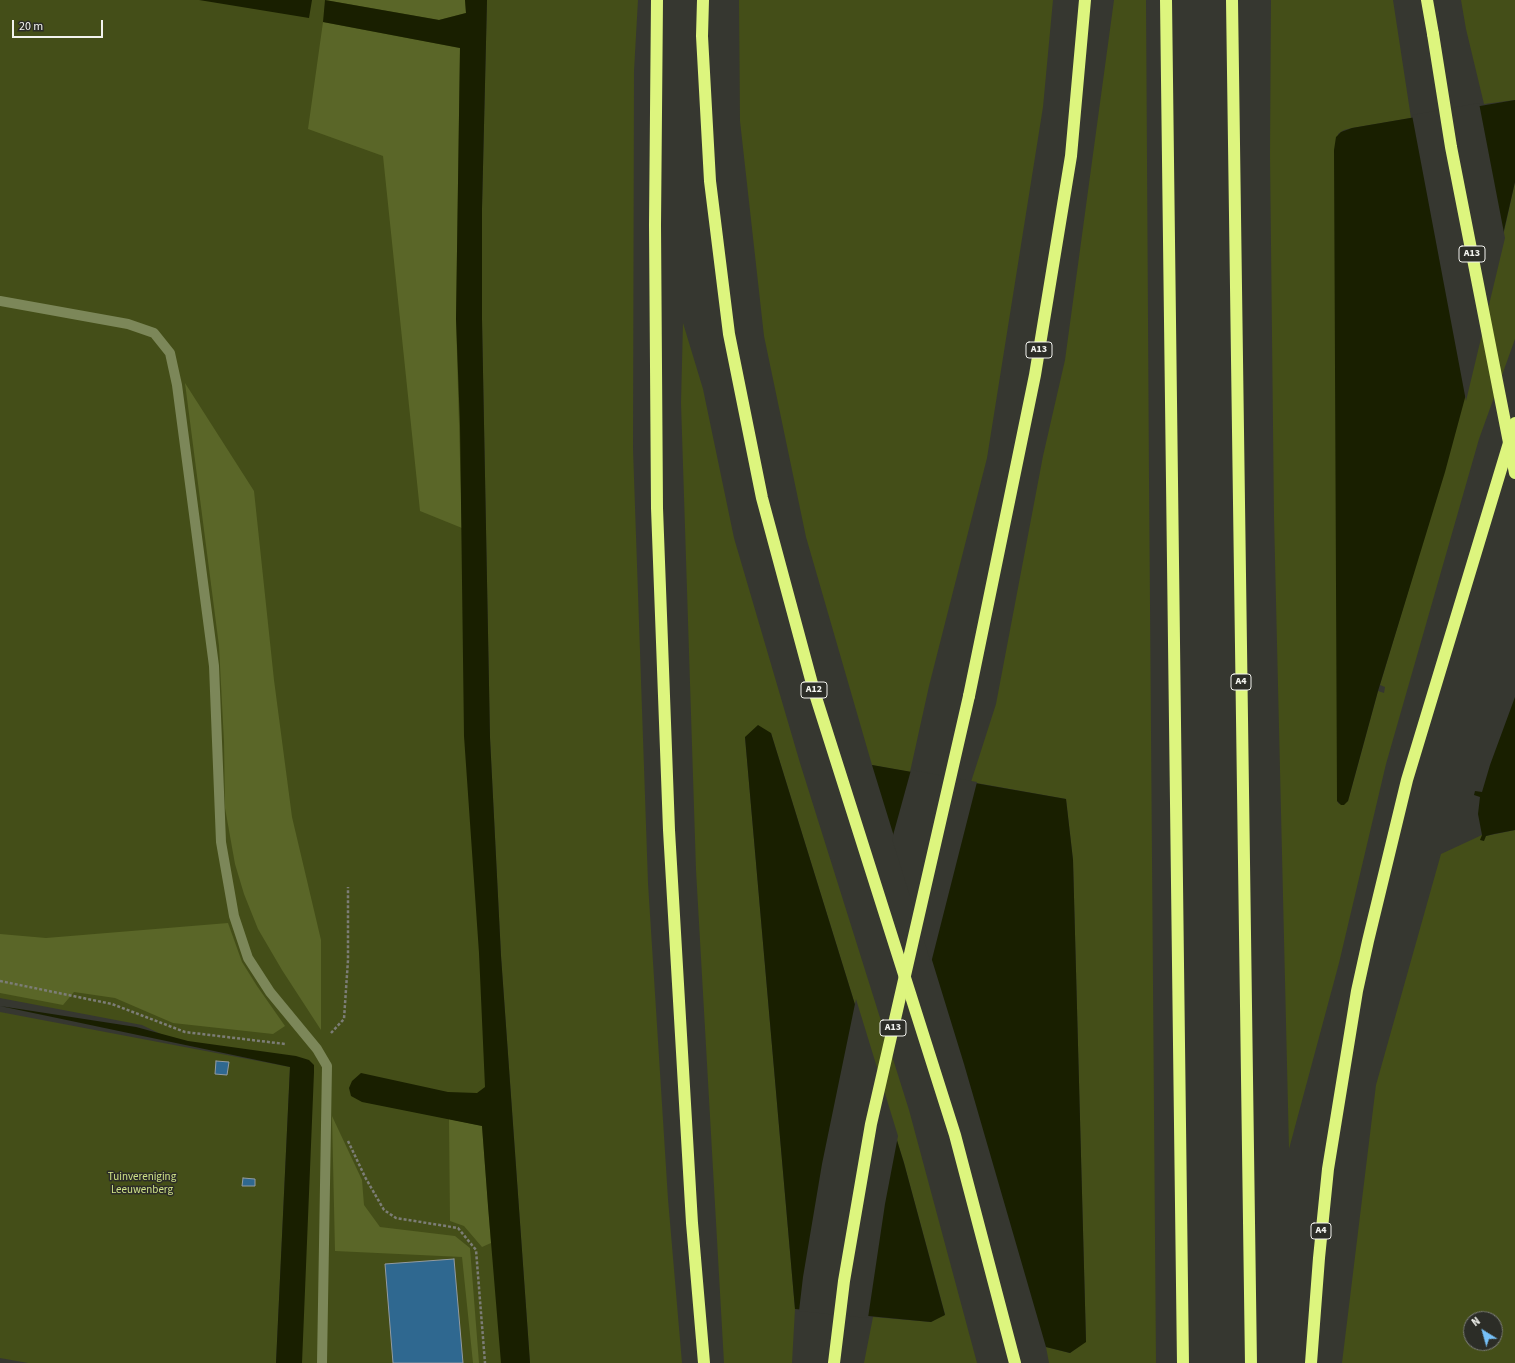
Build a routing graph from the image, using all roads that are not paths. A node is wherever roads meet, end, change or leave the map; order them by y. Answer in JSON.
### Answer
{"nodes":[{"id":1,"x":657,"y":0,"type":"edge"},
{"id":2,"x":703,"y":0,"type":"edge"},
{"id":3,"x":1085,"y":0,"type":"edge"},
{"id":4,"x":1166,"y":0,"type":"edge"},
{"id":5,"x":1232,"y":0,"type":"edge"},
{"id":6,"x":1428,"y":0,"type":"edge"},
{"id":7,"x":0,"y":301,"type":"edge"},
{"id":8,"x":1515,"y":423,"type":"edge"},
{"id":9,"x":1515,"y":473,"type":"edge"},
{"id":10,"x":322,"y":1363,"type":"edge"},
{"id":11,"x":704,"y":1363,"type":"edge"},
{"id":12,"x":834,"y":1363,"type":"edge"},
{"id":13,"x":1015,"y":1363,"type":"edge"},
{"id":14,"x":1183,"y":1363,"type":"edge"},
{"id":15,"x":1251,"y":1363,"type":"edge"},
{"id":16,"x":1311,"y":1363,"type":"edge"}],
"edges":[{"from":1,"to":11,"type":"highway"},
{"from":2,"to":13,"type":"highway","number":"A12"},
{"from":3,"to":12,"type":"highway","number":"A13","bridge":true},
{"from":4,"to":14,"type":"highway"},
{"from":5,"to":15,"type":"highway","number":"A4"},
{"from":6,"to":9,"type":"highway","number":"A13","bridge":true},
{"from":7,"to":10,"type":"lane"},
{"from":8,"to":16,"type":"highway","number":"A4"}]}
